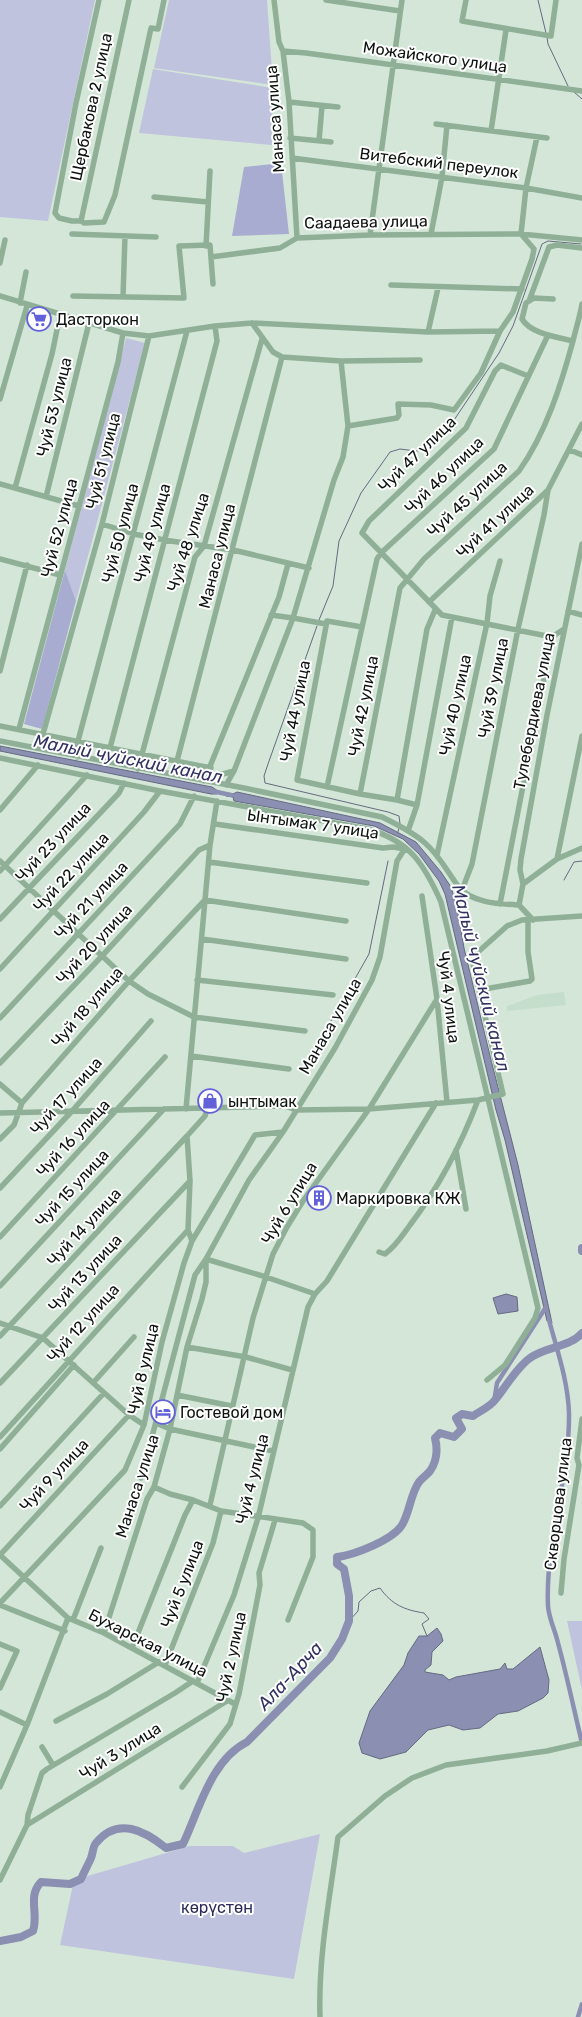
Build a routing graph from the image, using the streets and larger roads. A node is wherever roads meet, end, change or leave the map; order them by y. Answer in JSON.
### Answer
{"nodes":[{"id":1,"x":99,"y":0,"type":"edge"},
{"id":2,"x":129,"y":0,"type":"edge"},
{"id":3,"x":164,"y":0,"type":"edge"},
{"id":4,"x":274,"y":0,"type":"edge"},
{"id":5,"x":326,"y":0,"type":"edge"},
{"id":6,"x":402,"y":0,"type":"edge"},
{"id":7,"x":466,"y":0,"type":"edge"},
{"id":8,"x":556,"y":0,"type":"edge"},
{"id":9,"x":400,"y":11,"type":"junction"},
{"id":10,"x":506,"y":30,"type":"junction"},
{"id":11,"x":283,"y":52,"type":"junction"},
{"id":12,"x":393,"y":65,"type":"junction"},
{"id":13,"x":499,"y":79,"type":"junction"},
{"id":14,"x":582,"y":91,"type":"edge"},
{"id":15,"x":289,"y":102,"type":"junction"},
{"id":16,"x":322,"y":106,"type":"junction"},
{"id":17,"x":338,"y":107,"type":"dead end"},
{"id":18,"x":436,"y":124,"type":"dead end"},
{"id":19,"x":447,"y":125,"type":"junction"},
{"id":20,"x":491,"y":131,"type":"junction"},
{"id":21,"x":537,"y":136,"type":"junction"},
{"id":22,"x":290,"y":138,"type":"junction"},
{"id":23,"x":547,"y":138,"type":"dead end"},
{"id":24,"x":319,"y":141,"type":"junction"},
{"id":25,"x":331,"y":142,"type":"dead end"},
{"id":26,"x":292,"y":158,"type":"junction"},
{"id":27,"x":378,"y":169,"type":"junction"},
{"id":28,"x":210,"y":171,"type":"dead end"},
{"id":29,"x":442,"y":178,"type":"junction"},
{"id":30,"x":526,"y":188,"type":"junction"},
{"id":31,"x":154,"y":197,"type":"dead end"},
{"id":32,"x":582,"y":198,"type":"edge"},
{"id":33,"x":208,"y":202,"type":"junction"},
{"id":34,"x":81,"y":220,"type":"junction"},
{"id":35,"x":72,"y":234,"type":"dead end"},
{"id":36,"x":432,"y":234,"type":"junction"},
{"id":37,"x":521,"y":234,"type":"junction"},
{"id":38,"x":370,"y":235,"type":"junction"},
{"id":39,"x":125,"y":236,"type":"junction"},
{"id":40,"x":156,"y":238,"type":"dead end"},
{"id":41,"x":296,"y":238,"type":"junction"},
{"id":42,"x":5,"y":240,"type":"dead end"},
{"id":43,"x":582,"y":240,"type":"edge"},
{"id":44,"x":206,"y":246,"type":"junction"},
{"id":45,"x":582,"y":248,"type":"edge"},
{"id":46,"x":211,"y":257,"type":"junction"},
{"id":47,"x":0,"y":264,"type":"edge"},
{"id":48,"x":26,"y":272,"type":"dead end"},
{"id":49,"x":213,"y":284,"type":"dead end"},
{"id":50,"x":391,"y":285,"type":"dead end"},
{"id":51,"x":438,"y":288,"type":"junction"},
{"id":52,"x":522,"y":289,"type":"junction"},
{"id":53,"x":0,"y":296,"type":"edge"},
{"id":54,"x":73,"y":296,"type":"dead end"},
{"id":55,"x":123,"y":297,"type":"junction"},
{"id":56,"x":553,"y":299,"type":"dead end"},
{"id":57,"x":529,"y":301,"type":"junction"},
{"id":58,"x":20,"y":303,"type":"junction"},
{"id":59,"x":582,"y":304,"type":"edge"},
{"id":60,"x":27,"y":306,"type":"junction"},
{"id":61,"x":581,"y":312,"type":"edge"},
{"id":62,"x":60,"y":315,"type":"junction"},
{"id":63,"x":89,"y":323,"type":"junction"},
{"id":64,"x":252,"y":323,"type":"junction"},
{"id":65,"x":215,"y":326,"type":"junction"},
{"id":66,"x":187,"y":331,"type":"junction"},
{"id":67,"x":500,"y":331,"type":"junction"},
{"id":68,"x":428,"y":332,"type":"junction"},
{"id":69,"x":124,"y":333,"type":"junction"},
{"id":70,"x":548,"y":335,"type":"junction"},
{"id":71,"x":149,"y":336,"type":"junction"},
{"id":72,"x":262,"y":339,"type":"junction"},
{"id":73,"x":573,"y":341,"type":"junction"},
{"id":74,"x":282,"y":357,"type":"junction"},
{"id":75,"x":420,"y":360,"type":"dead end"},
{"id":76,"x":341,"y":361,"type":"junction"},
{"id":77,"x":528,"y":376,"type":"junction"},
{"id":78,"x":0,"y":399,"type":"edge"},
{"id":79,"x":582,"y":424,"type":"edge"},
{"id":80,"x":348,"y":426,"type":"junction"},
{"id":81,"x":570,"y":450,"type":"junction"},
{"id":82,"x":582,"y":455,"type":"edge"},
{"id":83,"x":0,"y":484,"type":"edge"},
{"id":84,"x":15,"y":488,"type":"junction"},
{"id":85,"x":548,"y":490,"type":"junction"},
{"id":86,"x":46,"y":497,"type":"junction"},
{"id":87,"x":79,"y":506,"type":"junction"},
{"id":88,"x":102,"y":524,"type":"junction"},
{"id":89,"x":134,"y":534,"type":"junction"},
{"id":90,"x":164,"y":540,"type":"junction"},
{"id":91,"x":582,"y":544,"type":"edge"},
{"id":92,"x":204,"y":546,"type":"junction"},
{"id":93,"x":233,"y":550,"type":"junction"},
{"id":94,"x":382,"y":552,"type":"junction"},
{"id":95,"x":0,"y":559,"type":"edge"},
{"id":96,"x":500,"y":561,"type":"dead end"},
{"id":97,"x":288,"y":564,"type":"junction"},
{"id":98,"x":27,"y":565,"type":"junction"},
{"id":99,"x":309,"y":568,"type":"junction"},
{"id":100,"x":60,"y":575,"type":"junction"},
{"id":101,"x":407,"y":579,"type":"junction"},
{"id":102,"x":429,"y":602,"type":"junction"},
{"id":103,"x":435,"y":610,"type":"junction"},
{"id":104,"x":568,"y":611,"type":"junction"},
{"id":105,"x":271,"y":615,"type":"junction"},
{"id":106,"x":582,"y":616,"type":"edge"},
{"id":107,"x":452,"y":617,"type":"junction"},
{"id":108,"x":293,"y":618,"type":"junction"},
{"id":109,"x":486,"y":623,"type":"junction"},
{"id":110,"x":326,"y":624,"type":"junction"},
{"id":111,"x":394,"y":624,"type":"joint"},
{"id":112,"x":362,"y":628,"type":"junction"},
{"id":113,"x":564,"y":629,"type":"junction"},
{"id":114,"x":518,"y":630,"type":"junction"},
{"id":115,"x":552,"y":637,"type":"junction"},
{"id":116,"x":0,"y":671,"type":"edge"},
{"id":117,"x":0,"y":726,"type":"edge"},
{"id":118,"x":19,"y":729,"type":"junction"},
{"id":119,"x":43,"y":734,"type":"junction"},
{"id":120,"x":582,"y":736,"type":"edge"},
{"id":121,"x":0,"y":741,"type":"edge"},
{"id":122,"x":78,"y":741,"type":"junction"},
{"id":123,"x":110,"y":748,"type":"junction"},
{"id":124,"x":142,"y":754,"type":"junction"},
{"id":125,"x":77,"y":756,"type":"junction"},
{"id":126,"x":0,"y":758,"type":"edge"},
{"id":127,"x":177,"y":762,"type":"junction"},
{"id":128,"x":38,"y":765,"type":"junction"},
{"id":129,"x":138,"y":769,"type":"junction"},
{"id":130,"x":209,"y":771,"type":"junction"},
{"id":131,"x":234,"y":771,"type":"junction"},
{"id":132,"x":87,"y":775,"type":"junction"},
{"id":133,"x":204,"y":780,"type":"junction"},
{"id":134,"x":124,"y":782,"type":"junction"},
{"id":135,"x":226,"y":785,"type":"junction"},
{"id":136,"x":327,"y":786,"type":"junction"},
{"id":137,"x":160,"y":791,"type":"junction"},
{"id":138,"x":360,"y":794,"type":"junction"},
{"id":139,"x":194,"y":796,"type":"junction"},
{"id":140,"x":398,"y":800,"type":"junction"},
{"id":141,"x":217,"y":801,"type":"junction"},
{"id":142,"x":417,"y":805,"type":"junction"},
{"id":143,"x":0,"y":810,"type":"edge"},
{"id":144,"x":215,"y":824,"type":"junction"},
{"id":145,"x":408,"y":831,"type":"junction"},
{"id":146,"x":210,"y":845,"type":"junction"},
{"id":147,"x":582,"y":848,"type":"edge"},
{"id":148,"x":405,"y":849,"type":"junction"},
{"id":149,"x":437,"y":855,"type":"junction"},
{"id":150,"x":557,"y":859,"type":"junction"},
{"id":151,"x":209,"y":862,"type":"junction"},
{"id":152,"x":2,"y":864,"type":"edge"},
{"id":153,"x":0,"y":871,"type":"edge"},
{"id":154,"x":367,"y":884,"type":"dead end"},
{"id":155,"x":523,"y":884,"type":"junction"},
{"id":156,"x":29,"y":888,"type":"junction"},
{"id":157,"x":462,"y":890,"type":"junction"},
{"id":158,"x":422,"y":896,"type":"dead end"},
{"id":159,"x":205,"y":900,"type":"junction"},
{"id":160,"x":500,"y":904,"type":"junction"},
{"id":161,"x":519,"y":905,"type":"junction"},
{"id":162,"x":54,"y":911,"type":"junction"},
{"id":163,"x":582,"y":916,"type":"edge"},
{"id":164,"x":0,"y":918,"type":"edge"},
{"id":165,"x":530,"y":920,"type":"junction"},
{"id":166,"x":346,"y":921,"type":"dead end"},
{"id":167,"x":78,"y":934,"type":"junction"},
{"id":168,"x":202,"y":939,"type":"junction"},
{"id":169,"x":102,"y":956,"type":"junction"},
{"id":170,"x":346,"y":959,"type":"dead end"},
{"id":171,"x":0,"y":969,"type":"edge"},
{"id":172,"x":197,"y":980,"type":"junction"},
{"id":173,"x":129,"y":981,"type":"junction"},
{"id":174,"x":479,"y":990,"type":"junction"},
{"id":175,"x":333,"y":996,"type":"dead end"},
{"id":176,"x":437,"y":999,"type":"junction"},
{"id":177,"x":194,"y":1017,"type":"junction"},
{"id":178,"x":0,"y":1018,"type":"edge"},
{"id":179,"x":151,"y":1020,"type":"dead end"},
{"id":180,"x":306,"y":1031,"type":"dead end"},
{"id":181,"x":191,"y":1056,"type":"junction"},
{"id":182,"x":165,"y":1057,"type":"dead end"},
{"id":183,"x":0,"y":1063,"type":"edge"},
{"id":184,"x":289,"y":1069,"type":"dead end"},
{"id":185,"x":0,"y":1084,"type":"edge"},
{"id":186,"x":488,"y":1098,"type":"junction"},
{"id":187,"x":478,"y":1100,"type":"junction"},
{"id":188,"x":447,"y":1102,"type":"junction"},
{"id":189,"x":22,"y":1103,"type":"junction"},
{"id":190,"x":436,"y":1103,"type":"junction"},
{"id":191,"x":186,"y":1109,"type":"junction"},
{"id":192,"x":207,"y":1109,"type":"junction"},
{"id":193,"x":369,"y":1109,"type":"junction"},
{"id":194,"x":73,"y":1110,"type":"junction"},
{"id":195,"x":118,"y":1110,"type":"junction"},
{"id":196,"x":164,"y":1110,"type":"junction"},
{"id":197,"x":296,"y":1110,"type":"junction"},
{"id":198,"x":18,"y":1112,"type":"junction"},
{"id":199,"x":1,"y":1114,"type":"edge"},
{"id":200,"x":283,"y":1132,"type":"junction"},
{"id":201,"x":187,"y":1136,"type":"junction"},
{"id":202,"x":0,"y":1139,"type":"edge"},
{"id":203,"x":456,"y":1150,"type":"junction"},
{"id":204,"x":190,"y":1181,"type":"junction"},
{"id":205,"x":0,"y":1188,"type":"edge"},
{"id":206,"x":466,"y":1209,"type":"dead end"},
{"id":207,"x":188,"y":1230,"type":"junction"},
{"id":208,"x":0,"y":1237,"type":"edge"},
{"id":209,"x":192,"y":1241,"type":"junction"},
{"id":210,"x":379,"y":1252,"type":"dead end"},
{"id":211,"x":206,"y":1259,"type":"junction"},
{"id":212,"x":266,"y":1277,"type":"junction"},
{"id":213,"x":0,"y":1286,"type":"edge"},
{"id":214,"x":315,"y":1294,"type":"junction"},
{"id":215,"x":0,"y":1323,"type":"edge"},
{"id":216,"x":10,"y":1326,"type":"junction"},
{"id":217,"x":0,"y":1336,"type":"edge"},
{"id":218,"x":134,"y":1337,"type":"dead end"},
{"id":219,"x":43,"y":1338,"type":"junction"},
{"id":220,"x":188,"y":1347,"type":"junction"},
{"id":221,"x":246,"y":1357,"type":"junction"},
{"id":222,"x":68,"y":1360,"type":"junction"},
{"id":223,"x":74,"y":1365,"type":"junction"},
{"id":224,"x":292,"y":1370,"type":"junction"},
{"id":225,"x":486,"y":1380,"type":"dead end"},
{"id":226,"x":93,"y":1382,"type":"junction"},
{"id":227,"x":0,"y":1383,"type":"edge"},
{"id":228,"x":104,"y":1393,"type":"junction"},
{"id":229,"x":177,"y":1395,"type":"junction"},
{"id":230,"x":232,"y":1406,"type":"junction"},
{"id":231,"x":129,"y":1415,"type":"junction"},
{"id":232,"x":582,"y":1419,"type":"edge"},
{"id":233,"x":156,"y":1424,"type":"junction"},
{"id":234,"x":144,"y":1425,"type":"junction"},
{"id":235,"x":170,"y":1429,"type":"junction"},
{"id":236,"x":0,"y":1437,"type":"edge"},
{"id":237,"x":223,"y":1442,"type":"junction"},
{"id":238,"x":0,"y":1449,"type":"edge"},
{"id":239,"x":273,"y":1451,"type":"junction"},
{"id":240,"x":581,"y":1465,"type":"edge"},
{"id":241,"x":141,"y":1478,"type":"dead end"},
{"id":242,"x":154,"y":1487,"type":"junction"},
{"id":243,"x":194,"y":1500,"type":"junction"},
{"id":244,"x":210,"y":1505,"type":"junction"},
{"id":245,"x":0,"y":1506,"type":"edge"},
{"id":246,"x":221,"y":1511,"type":"junction"},
{"id":247,"x":258,"y":1518,"type":"junction"},
{"id":248,"x":275,"y":1520,"type":"junction"},
{"id":249,"x":101,"y":1548,"type":"dead end"},
{"id":250,"x":0,"y":1555,"type":"edge"},
{"id":251,"x":24,"y":1579,"type":"junction"},
{"id":252,"x":561,"y":1593,"type":"dead end"},
{"id":253,"x":0,"y":1604,"type":"edge"},
{"id":254,"x":71,"y":1619,"type":"junction"},
{"id":255,"x":288,"y":1620,"type":"dead end"},
{"id":256,"x":65,"y":1631,"type":"junction"},
{"id":257,"x":104,"y":1633,"type":"junction"},
{"id":258,"x":0,"y":1644,"type":"edge"},
{"id":259,"x":132,"y":1648,"type":"junction"},
{"id":260,"x":162,"y":1664,"type":"junction"},
{"id":261,"x":195,"y":1682,"type":"junction"},
{"id":262,"x":0,"y":1688,"type":"edge"},
{"id":263,"x":227,"y":1701,"type":"junction"},
{"id":264,"x":235,"y":1704,"type":"junction"},
{"id":265,"x":0,"y":1712,"type":"edge"},
{"id":266,"x":56,"y":1721,"type":"dead end"},
{"id":267,"x":27,"y":1725,"type":"junction"},
{"id":268,"x":582,"y":1744,"type":"edge"},
{"id":269,"x":42,"y":1747,"type":"dead end"},
{"id":270,"x":53,"y":1765,"type":"junction"},
{"id":271,"x":0,"y":1787,"type":"edge"},
{"id":272,"x":182,"y":1787,"type":"dead end"},
{"id":273,"x":27,"y":1825,"type":"junction"},
{"id":274,"x":0,"y":1880,"type":"edge"},
{"id":275,"x":320,"y":2017,"type":"edge"}],
"edges":[{"from":1,"to":34,"type":"street"},
{"from":2,"to":34,"type":"street","name":"Щербакова 2 улица"},
{"from":3,"to":34,"type":"street"},
{"from":4,"to":11,"type":"street","name":"Манаса улица"},
{"from":5,"to":9,"type":"street"},
{"from":6,"to":9,"type":"street"},
{"from":7,"to":10,"type":"street"},
{"from":8,"to":10,"type":"street"},
{"from":9,"to":12,"type":"street"},
{"from":10,"to":13,"type":"street"},
{"from":11,"to":12,"type":"street","name":"Можайского улица"},
{"from":11,"to":15,"type":"street","name":"Манаса улица"},
{"from":12,"to":13,"type":"street","name":"Можайского улица"},
{"from":12,"to":27,"type":"street"},
{"from":13,"to":14,"type":"street","name":"Можайского улица"},
{"from":13,"to":20,"type":"street"},
{"from":15,"to":16,"type":"street"},
{"from":15,"to":22,"type":"street","name":"Манаса улица"},
{"from":16,"to":17,"type":"street"},
{"from":16,"to":24,"type":"street"},
{"from":18,"to":19,"type":"street"},
{"from":19,"to":20,"type":"street"},
{"from":19,"to":29,"type":"street"},
{"from":20,"to":21,"type":"street"},
{"from":21,"to":23,"type":"street"},
{"from":21,"to":30,"type":"street"},
{"from":22,"to":24,"type":"street"},
{"from":22,"to":26,"type":"street","name":"Манаса улица"},
{"from":24,"to":25,"type":"street"},
{"from":26,"to":27,"type":"street","name":"Витебский переулок"},
{"from":26,"to":41,"type":"street","name":"Манаса улица"},
{"from":27,"to":29,"type":"street","name":"Витебский переулок"},
{"from":27,"to":38,"type":"street"},
{"from":28,"to":33,"type":"street"},
{"from":29,"to":30,"type":"street","name":"Витебский переулок"},
{"from":29,"to":36,"type":"street"},
{"from":30,"to":32,"type":"street","name":"Витебский переулок"},
{"from":30,"to":37,"type":"street"},
{"from":31,"to":33,"type":"street"},
{"from":33,"to":44,"type":"street"},
{"from":35,"to":39,"type":"street"},
{"from":36,"to":37,"type":"street","name":"Саадаева улица"},
{"from":36,"to":38,"type":"street","name":"Саадаева улица"},
{"from":37,"to":43,"type":"street","name":"Саадаева улица"},
{"from":37,"to":52,"type":"street"},
{"from":38,"to":41,"type":"street","name":"Саадаева улица"},
{"from":39,"to":40,"type":"street"},
{"from":39,"to":55,"type":"street"},
{"from":41,"to":46,"type":"street","name":"Саадаева улица"},
{"from":42,"to":47,"type":"street"},
{"from":44,"to":46,"type":"street"},
{"from":44,"to":55,"type":"street"},
{"from":45,"to":57,"type":"street"},
{"from":46,"to":49,"type":"street"},
{"from":48,"to":58,"type":"street"},
{"from":50,"to":51,"type":"street"},
{"from":51,"to":52,"type":"street"},
{"from":51,"to":68,"type":"street"},
{"from":52,"to":67,"type":"street"},
{"from":53,"to":58,"type":"street"},
{"from":54,"to":55,"type":"street"},
{"from":56,"to":57,"type":"street"},
{"from":57,"to":70,"type":"street"},
{"from":58,"to":60,"type":"street"},
{"from":59,"to":61,"type":"street","name":"Чуй 45 улица"},
{"from":60,"to":62,"type":"street"},
{"from":60,"to":78,"type":"street"},
{"from":61,"to":73,"type":"street","name":"Чуй 45 улица"},
{"from":62,"to":63,"type":"street"},
{"from":62,"to":84,"type":"street"},
{"from":63,"to":69,"type":"street"},
{"from":63,"to":86,"type":"street","name":"Чуй 53 улица"},
{"from":64,"to":65,"type":"street"},
{"from":64,"to":68,"type":"street"},
{"from":64,"to":72,"type":"street"},
{"from":65,"to":66,"type":"street"},
{"from":65,"to":90,"type":"street","name":"Чуй 49 улица"},
{"from":66,"to":71,"type":"street"},
{"from":66,"to":89,"type":"street","name":"Чуй 50 улица"},
{"from":67,"to":68,"type":"street"},
{"from":67,"to":80,"type":"street"},
{"from":69,"to":71,"type":"street"},
{"from":69,"to":87,"type":"street","name":"Чуй 52 улица"},
{"from":70,"to":73,"type":"street"},
{"from":70,"to":77,"type":"street","name":"Чуй 46 улица"},
{"from":71,"to":88,"type":"street","name":"Чуй 51 улица"},
{"from":72,"to":74,"type":"street"},
{"from":72,"to":92,"type":"street","name":"Чуй 48 улица"},
{"from":73,"to":101,"type":"street","name":"Чуй 45 улица"},
{"from":74,"to":76,"type":"street"},
{"from":74,"to":93,"type":"street","name":"Манаса улица"},
{"from":75,"to":76,"type":"street"},
{"from":76,"to":80,"type":"street"},
{"from":77,"to":94,"type":"street","name":"Чуй 46 улица"},
{"from":77,"to":94,"type":"street","name":"Чуй 47 улица"},
{"from":79,"to":81,"type":"street","name":"Чуй 41 улица"},
{"from":80,"to":99,"type":"street"},
{"from":81,"to":82,"type":"street"},
{"from":81,"to":85,"type":"street","name":"Чуй 41 улица"},
{"from":83,"to":84,"type":"street"},
{"from":84,"to":86,"type":"street"},
{"from":85,"to":102,"type":"street","name":"Чуй 41 улица"},
{"from":85,"to":114,"type":"street","name":"Чуй 39 улица"},
{"from":86,"to":87,"type":"street"},
{"from":87,"to":100,"type":"street","name":"Чуй 52 улица"},
{"from":88,"to":89,"type":"street"},
{"from":88,"to":119,"type":"street","name":"Чуй 51 улица"},
{"from":89,"to":90,"type":"street"},
{"from":89,"to":122,"type":"street","name":"Чуй 50 улица"},
{"from":90,"to":92,"type":"street"},
{"from":90,"to":123,"type":"street","name":"Чуй 49 улица"},
{"from":91,"to":104,"type":"street","name":"Тулебердиева улица"},
{"from":92,"to":93,"type":"street"},
{"from":92,"to":124,"type":"street","name":"Чуй 48 улица"},
{"from":93,"to":97,"type":"street"},
{"from":93,"to":127,"type":"street","name":"Манаса улица"},
{"from":94,"to":101,"type":"street"},
{"from":94,"to":112,"type":"street","name":"Чуй 46 улица"},
{"from":95,"to":98,"type":"street"},
{"from":96,"to":109,"type":"street","name":"Чуй 40 улица"},
{"from":97,"to":99,"type":"street"},
{"from":97,"to":105,"type":"street"},
{"from":98,"to":100,"type":"street"},
{"from":98,"to":116,"type":"street"},
{"from":99,"to":108,"type":"street"},
{"from":100,"to":118,"type":"street","name":"Чуй 52 улица"},
{"from":101,"to":102,"type":"street"},
{"from":101,"to":111,"type":"street","name":"Чуй 45 улица"},
{"from":102,"to":103,"type":"street"},
{"from":103,"to":107,"type":"street"},
{"from":103,"to":140,"type":"street"},
{"from":104,"to":106,"type":"street"},
{"from":104,"to":113,"type":"street","name":"Тулебердиева улица"},
{"from":105,"to":108,"type":"street"},
{"from":105,"to":130,"type":"street"},
{"from":107,"to":109,"type":"street"},
{"from":107,"to":142,"type":"street"},
{"from":108,"to":110,"type":"street"},
{"from":108,"to":131,"type":"street"},
{"from":109,"to":114,"type":"street"},
{"from":109,"to":149,"type":"street","name":"Чуй 40 улица"},
{"from":110,"to":112,"type":"street"},
{"from":110,"to":136,"type":"street","name":"Чуй 44 улица"},
{"from":111,"to":138,"type":"street","name":"Чуй 42 улица"},
{"from":112,"to":136,"type":"street","name":"Чуй 46 улица"},
{"from":113,"to":115,"type":"street"},
{"from":113,"to":155,"type":"street","name":"Тулебердиева улица"},
{"from":114,"to":115,"type":"street"},
{"from":114,"to":157,"type":"street","name":"Чуй 39 улица"},
{"from":115,"to":160,"type":"street"},
{"from":117,"to":118,"type":"street"},
{"from":118,"to":119,"type":"street"},
{"from":119,"to":122,"type":"street"},
{"from":120,"to":150,"type":"street"},
{"from":121,"to":125,"type":"street"},
{"from":122,"to":123,"type":"street"},
{"from":122,"to":125,"type":"street","name":"Чуй 50 улица"},
{"from":123,"to":124,"type":"street"},
{"from":124,"to":127,"type":"street"},
{"from":124,"to":129,"type":"street","name":"Чуй 48 улица"},
{"from":125,"to":129,"type":"street"},
{"from":126,"to":128,"type":"street"},
{"from":127,"to":130,"type":"street"},
{"from":128,"to":132,"type":"street"},
{"from":128,"to":143,"type":"street"},
{"from":129,"to":133,"type":"street"},
{"from":130,"to":131,"type":"street"},
{"from":130,"to":133,"type":"street"},
{"from":131,"to":135,"type":"street"},
{"from":132,"to":134,"type":"street"},
{"from":132,"to":152,"type":"street"},
{"from":133,"to":135,"type":"street"},
{"from":134,"to":137,"type":"street"},
{"from":134,"to":156,"type":"street","name":"Чуй 23 улица"},
{"from":135,"to":145,"type":"street"},
{"from":136,"to":138,"type":"street","name":"Чуй 44 улица"},
{"from":137,"to":139,"type":"street"},
{"from":137,"to":162,"type":"street","name":"Чуй 22 улица"},
{"from":138,"to":140,"type":"street","name":"Чуй 44 улица"},
{"from":139,"to":141,"type":"street"},
{"from":139,"to":167,"type":"street","name":"Чуй 21 улица"},
{"from":140,"to":142,"type":"street","name":"Чуй 44 улица"},
{"from":141,"to":144,"type":"street"},
{"from":141,"to":148,"type":"street"},
{"from":142,"to":145,"type":"street"},
{"from":144,"to":146,"type":"street"},
{"from":144,"to":148,"type":"street","name":"Ынтымак 7 улица"},
{"from":145,"to":149,"type":"street"},
{"from":146,"to":151,"type":"street"},
{"from":146,"to":169,"type":"street","name":"Чуй 20 улица"},
{"from":147,"to":150,"type":"street"},
{"from":148,"to":186,"type":"street"},
{"from":148,"to":197,"type":"street","name":"Манаса улица"},
{"from":149,"to":157,"type":"street"},
{"from":150,"to":155,"type":"street"},
{"from":151,"to":154,"type":"street"},
{"from":151,"to":159,"type":"street"},
{"from":152,"to":153,"type":"street"},
{"from":152,"to":156,"type":"street"},
{"from":155,"to":161,"type":"street","name":"Тулебердиева улица"},
{"from":156,"to":162,"type":"street"},
{"from":156,"to":164,"type":"street","name":"Чуй 23 улица"},
{"from":157,"to":160,"type":"street"},
{"from":158,"to":176,"type":"street","name":"Чуй 4 улица"},
{"from":159,"to":166,"type":"street"},
{"from":159,"to":168,"type":"street"},
{"from":159,"to":173,"type":"street","name":"Чуй 18 улица"},
{"from":160,"to":161,"type":"street"},
{"from":161,"to":165,"type":"street"},
{"from":162,"to":167,"type":"street"},
{"from":162,"to":171,"type":"street","name":"Чуй 22 улица"},
{"from":163,"to":165,"type":"street"},
{"from":165,"to":174,"type":"street"},
{"from":165,"to":174,"type":"street"},
{"from":167,"to":169,"type":"street"},
{"from":167,"to":178,"type":"street","name":"Чуй 21 улица"},
{"from":168,"to":170,"type":"street"},
{"from":168,"to":172,"type":"street"},
{"from":169,"to":173,"type":"street"},
{"from":169,"to":183,"type":"street","name":"Чуй 20 улица"},
{"from":172,"to":175,"type":"street"},
{"from":172,"to":177,"type":"street"},
{"from":173,"to":177,"type":"street"},
{"from":173,"to":189,"type":"street","name":"Чуй 18 улица"},
{"from":174,"to":186,"type":"street"},
{"from":176,"to":188,"type":"street","name":"Чуй 4 улица"},
{"from":176,"to":193,"type":"street","name":"Чуй 6 улица"},
{"from":177,"to":180,"type":"street"},
{"from":177,"to":181,"type":"street"},
{"from":179,"to":194,"type":"street","name":"Чуй 17 улица"},
{"from":181,"to":184,"type":"street"},
{"from":181,"to":191,"type":"street"},
{"from":182,"to":195,"type":"street","name":"Чуй 16 улица"},
{"from":185,"to":189,"type":"street"},
{"from":186,"to":187,"type":"street"},
{"from":186,"to":225,"type":"street"},
{"from":187,"to":188,"type":"street"},
{"from":187,"to":203,"type":"street"},
{"from":188,"to":190,"type":"street"},
{"from":189,"to":198,"type":"street","name":"Чуй 18 улица"},
{"from":190,"to":193,"type":"street"},
{"from":190,"to":214,"type":"street","name":"Чуй 4 улица"},
{"from":191,"to":192,"type":"street"},
{"from":191,"to":196,"type":"street"},
{"from":192,"to":197,"type":"street"},
{"from":192,"to":201,"type":"street","name":"Чуй 14 улица"},
{"from":193,"to":197,"type":"street"},
{"from":193,"to":212,"type":"street","name":"Чуй 6 улица"},
{"from":194,"to":195,"type":"street"},
{"from":194,"to":198,"type":"street"},
{"from":194,"to":205,"type":"street","name":"Чуй 17 улица"},
{"from":195,"to":196,"type":"street"},
{"from":195,"to":208,"type":"street","name":"Чуй 16 улица"},
{"from":196,"to":213,"type":"street","name":"Чуй 15 улица"},
{"from":197,"to":200,"type":"street","name":"Манаса улица"},
{"from":198,"to":199,"type":"street"},
{"from":198,"to":202,"type":"street","name":"Чуй 18 улица"},
{"from":200,"to":209,"type":"street","name":"Чуй 8 улица"},
{"from":200,"to":211,"type":"street","name":"Манаса улица"},
{"from":201,"to":204,"type":"street"},
{"from":201,"to":216,"type":"street","name":"Чуй 14 улица"},
{"from":203,"to":206,"type":"street"},
{"from":203,"to":210,"type":"street"},
{"from":204,"to":207,"type":"street"},
{"from":204,"to":219,"type":"street","name":"Чуй 13 улица"},
{"from":207,"to":209,"type":"street"},
{"from":207,"to":222,"type":"street","name":"Чуй 12 улица"},
{"from":209,"to":234,"type":"street","name":"Чуй 8 улица"},
{"from":211,"to":212,"type":"street"},
{"from":211,"to":220,"type":"street","name":"Манаса улица"},
{"from":211,"to":233,"type":"street","name":"Манаса улица"},
{"from":212,"to":214,"type":"street"},
{"from":212,"to":221,"type":"street","name":"Чуй 6 улица"},
{"from":214,"to":224,"type":"street","name":"Чуй 4 улица"},
{"from":215,"to":216,"type":"street"},
{"from":216,"to":217,"type":"street","name":"Чуй 14 улица"},
{"from":216,"to":219,"type":"street"},
{"from":218,"to":226,"type":"street"},
{"from":219,"to":222,"type":"street"},
{"from":219,"to":227,"type":"street","name":"Чуй 13 улица"},
{"from":220,"to":221,"type":"street"},
{"from":220,"to":229,"type":"street","name":"Манаса улица"},
{"from":221,"to":224,"type":"street"},
{"from":221,"to":230,"type":"street","name":"Чуй 6 улица"},
{"from":222,"to":223,"type":"street"},
{"from":222,"to":236,"type":"street","name":"Чуй 12 улица"},
{"from":223,"to":226,"type":"street"},
{"from":223,"to":238,"type":"street"},
{"from":224,"to":239,"type":"street","name":"Чуй 4 улица"},
{"from":226,"to":228,"type":"street"},
{"from":228,"to":231,"type":"street"},
{"from":228,"to":245,"type":"street"},
{"from":229,"to":230,"type":"street"},
{"from":229,"to":235,"type":"street","name":"Манаса улица"},
{"from":230,"to":237,"type":"street","name":"Чуй 6 улица"},
{"from":231,"to":234,"type":"street"},
{"from":231,"to":250,"type":"street","name":"Чуй 9 улица"},
{"from":232,"to":240,"type":"street","name":"Скворцова улица"},
{"from":233,"to":235,"type":"street"},
{"from":233,"to":241,"type":"street","name":"Манаса улица"},
{"from":234,"to":251,"type":"street","name":"Чуй 8 улица"},
{"from":235,"to":237,"type":"street"},
{"from":235,"to":242,"type":"street","name":"Манаса улица"},
{"from":237,"to":239,"type":"street"},
{"from":237,"to":244,"type":"street","name":"Чуй 6 улица"},
{"from":239,"to":247,"type":"street","name":"Чуй 4 улица"},
{"from":240,"to":252,"type":"street","name":"Скворцова улица"},
{"from":242,"to":243,"type":"street"},
{"from":242,"to":257,"type":"street","name":"Манаса улица"},
{"from":243,"to":244,"type":"street"},
{"from":243,"to":259,"type":"street"},
{"from":244,"to":246,"type":"street"},
{"from":246,"to":247,"type":"street"},
{"from":246,"to":260,"type":"street","name":"Чуй 5 улица"},
{"from":247,"to":248,"type":"street"},
{"from":247,"to":261,"type":"street","name":"Чуй 4 улица"},
{"from":248,"to":255,"type":"street"},
{"from":248,"to":264,"type":"street","name":"Чуй 2 улица"},
{"from":249,"to":254,"type":"street"},
{"from":250,"to":251,"type":"street"},
{"from":251,"to":253,"type":"street","name":"Чуй 8 улица"},
{"from":251,"to":254,"type":"street"},
{"from":253,"to":256,"type":"street","name":"Бухарская улица"},
{"from":254,"to":256,"type":"street","name":"Бухарская улица"},
{"from":254,"to":257,"type":"street","name":"Бухарская улица"},
{"from":256,"to":267,"type":"street"},
{"from":257,"to":259,"type":"street","name":"Бухарская улица"},
{"from":258,"to":262,"type":"street"},
{"from":259,"to":260,"type":"street","name":"Бухарская улица"},
{"from":260,"to":261,"type":"street","name":"Бухарская улица"},
{"from":260,"to":266,"type":"street"},
{"from":261,"to":263,"type":"street","name":"Бухарская улица"},
{"from":261,"to":270,"type":"street"},
{"from":263,"to":264,"type":"street","name":"Бухарская улица"},
{"from":263,"to":273,"type":"street","name":"Чуй 3 улица"},
{"from":264,"to":272,"type":"street","name":"Чуй 2 улица"},
{"from":265,"to":267,"type":"street"},
{"from":267,"to":271,"type":"street"},
{"from":268,"to":275,"type":"street"},
{"from":269,"to":270,"type":"street"},
{"from":270,"to":273,"type":"street"},
{"from":273,"to":274,"type":"street"}]}
